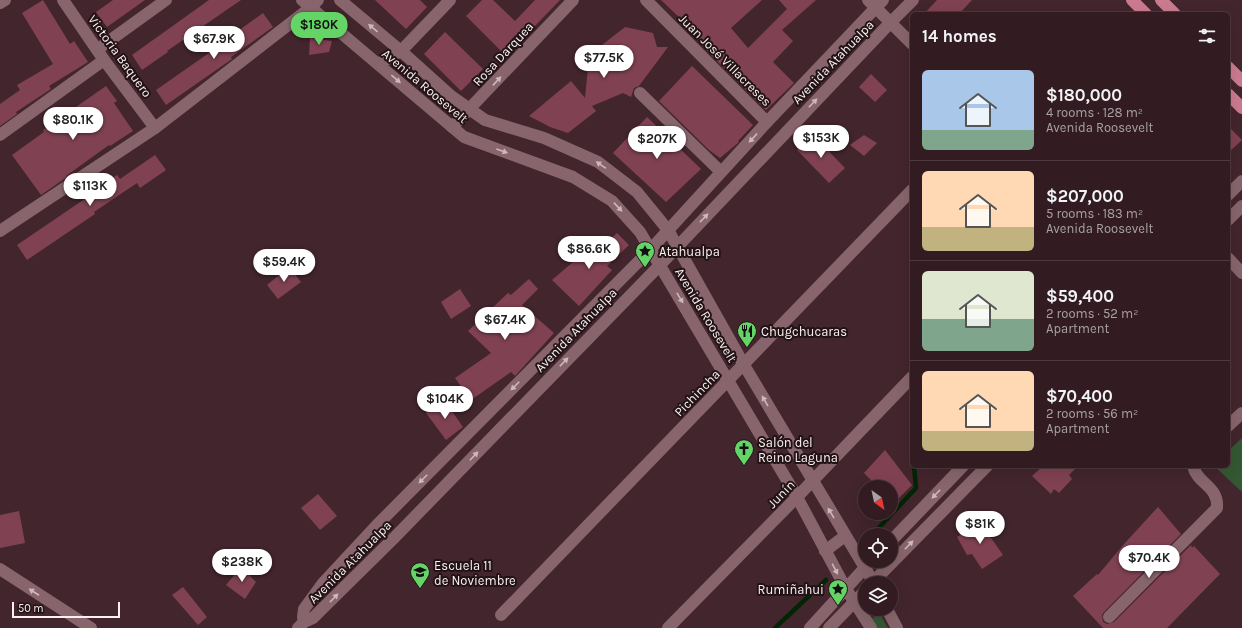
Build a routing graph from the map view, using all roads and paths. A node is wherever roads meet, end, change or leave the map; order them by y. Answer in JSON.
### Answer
{"nodes":[{"id":1,"x":5,"y":0,"type":"edge"},
{"id":2,"x":63,"y":0,"type":"edge"},
{"id":3,"x":166,"y":0,"type":"edge"},
{"id":4,"x":340,"y":0,"type":"edge"},
{"id":5,"x":450,"y":0,"type":"edge"},
{"id":6,"x":573,"y":0,"type":"edge"},
{"id":7,"x":646,"y":0,"type":"edge"},
{"id":8,"x":913,"y":0,"type":"edge"},
{"id":9,"x":1132,"y":0,"type":"edge"},
{"id":10,"x":1161,"y":0,"type":"edge"},
{"id":11,"x":876,"y":2,"type":"edge"},
{"id":12,"x":0,"y":3,"type":"edge"},
{"id":13,"x":310,"y":3,"type":"edge"},
{"id":14,"x":1144,"y":12,"type":"edge"},
{"id":15,"x":1173,"y":12,"type":"edge"},
{"id":16,"x":890,"y":23,"type":"junction"},
{"id":17,"x":910,"y":42,"type":"edge"},
{"id":18,"x":401,"y":51,"type":"junction"},
{"id":19,"x":101,"y":54,"type":"junction"},
{"id":20,"x":378,"y":64,"type":"junction"},
{"id":21,"x":1230,"y":69,"type":"edge"},
{"id":22,"x":1242,"y":81,"type":"edge"},
{"id":23,"x":640,"y":93,"type":"dead end"},
{"id":24,"x":1230,"y":96,"type":"edge"},
{"id":25,"x":1242,"y":108,"type":"edge"},
{"id":26,"x":470,"y":109,"type":"junction"},
{"id":27,"x":767,"y":122,"type":"junction"},
{"id":28,"x":452,"y":127,"type":"junction"},
{"id":29,"x":155,"y":128,"type":"junction"},
{"id":30,"x":0,"y":135,"type":"edge"},
{"id":31,"x":721,"y":172,"type":"junction"},
{"id":32,"x":1242,"y":181,"type":"edge"},
{"id":33,"x":910,"y":192,"type":"edge"},
{"id":34,"x":1230,"y":193,"type":"edge"},
{"id":35,"x":1242,"y":206,"type":"edge"},
{"id":36,"x":1230,"y":218,"type":"edge"},
{"id":37,"x":668,"y":230,"type":"junction"},
{"id":38,"x":0,"y":232,"type":"edge"},
{"id":39,"x":677,"y":246,"type":"junction"},
{"id":40,"x":651,"y":249,"type":"junction"},
{"id":41,"x":1230,"y":260,"type":"edge"},
{"id":42,"x":660,"y":265,"type":"junction"},
{"id":43,"x":1242,"y":273,"type":"edge"},
{"id":44,"x":744,"y":365,"type":"junction"},
{"id":45,"x":910,"y":379,"type":"edge"},
{"id":46,"x":729,"y":381,"type":"junction"},
{"id":47,"x":1242,"y":413,"type":"edge"},
{"id":48,"x":1230,"y":424,"type":"edge"},
{"id":49,"x":961,"y":468,"type":"edge"},
{"id":50,"x":985,"y":468,"type":"edge"},
{"id":51,"x":1194,"y":468,"type":"edge"},
{"id":52,"x":951,"y":478,"type":"junction"},
{"id":53,"x":812,"y":481,"type":"junction"},
{"id":54,"x":964,"y":490,"type":"junction"},
{"id":55,"x":797,"y":497,"type":"junction"},
{"id":56,"x":898,"y":533,"type":"edge"},
{"id":57,"x":845,"y":536,"type":"junction"},
{"id":58,"x":826,"y":551,"type":"junction"},
{"id":59,"x":858,"y":552,"type":"edge"},
{"id":60,"x":865,"y":568,"type":"edge"},
{"id":61,"x":0,"y":569,"type":"edge"},
{"id":62,"x":880,"y":576,"type":"edge"},
{"id":63,"x":846,"y":589,"type":"junction"},
{"id":64,"x":858,"y":599,"type":"edge"},
{"id":65,"x":855,"y":602,"type":"junction"},
{"id":66,"x":501,"y":615,"type":"dead end"},
{"id":67,"x":891,"y":616,"type":"edge"},
{"id":68,"x":1109,"y":617,"type":"dead end"},
{"id":69,"x":301,"y":625,"type":"edge"},
{"id":70,"x":91,"y":628,"type":"edge"},
{"id":71,"x":668,"y":628,"type":"edge"},
{"id":72,"x":810,"y":628,"type":"edge"},
{"id":73,"x":829,"y":628,"type":"edge"},
{"id":74,"x":871,"y":628,"type":"edge"},
{"id":75,"x":898,"y":628,"type":"edge"}],
"edges":[{"from":1,"to":12,"type":"street"},
{"from":2,"to":19,"type":"street","name":"Victoria Baquero"},
{"from":3,"to":19,"type":"street"},
{"from":18,"to":4,"type":"street","name":"Avenida Roosevelt","one_way":true},
{"from":5,"to":18,"type":"street"},
{"from":26,"to":6,"type":"street","name":"Rosa Darquea","one_way":true},
{"from":7,"to":27,"type":"street","name":"Juan José Villacreses"},
{"from":8,"to":16,"type":"street","name":"Avenida Atahualpa"},
{"from":9,"to":14,"type":"main road"},
{"from":10,"to":15,"type":"main road"},
{"from":11,"to":16,"type":"street"},
{"from":11,"to":27,"type":"street","name":"Avenida Atahualpa"},
{"from":13,"to":20,"type":"street","name":"Avenida Roosevelt"},
{"from":13,"to":29,"type":"street"},
{"from":16,"to":17,"type":"street"},
{"from":39,"to":16,"type":"street","name":"Avenida Atahualpa","one_way":true},
{"from":18,"to":20,"type":"street"},
{"from":18,"to":26,"type":"street","name":"Avenida Roosevelt"},
{"from":19,"to":29,"type":"street","name":"Victoria Baquero"},
{"from":19,"to":30,"type":"street"},
{"from":20,"to":28,"type":"street","name":"Avenida Roosevelt","one_way":true},
{"from":21,"to":22,"type":"main road"},
{"from":23,"to":31,"type":"street"},
{"from":24,"to":25,"type":"main road"},
{"from":26,"to":28,"type":"street","name":"Rosa Darquea"},
{"from":37,"to":26,"type":"street","name":"Avenida Roosevelt","one_way":true},
{"from":27,"to":31,"type":"street","name":"Avenida Atahualpa","one_way":true},
{"from":28,"to":40,"type":"street","name":"Avenida Roosevelt","one_way":true},
{"from":29,"to":38,"type":"street"},
{"from":31,"to":37,"type":"street","name":"Avenida Atahualpa"},
{"from":32,"to":34,"type":"street"},
{"from":33,"to":44,"type":"street","name":"Pichincha"},
{"from":35,"to":36,"type":"street"},
{"from":37,"to":39,"type":"street","name":"Avenida Roosevelt"},
{"from":37,"to":40,"type":"street","name":"Avenida Atahualpa"},
{"from":39,"to":42,"type":"street","name":"Avenida Atahualpa"},
{"from":39,"to":44,"type":"street","name":"Avenida Roosevelt"},
{"from":40,"to":42,"type":"street","name":"Avenida Roosevelt"},
{"from":40,"to":69,"type":"street","name":"Avenida Atahualpa","one_way":true},
{"from":41,"to":43,"type":"street"},
{"from":42,"to":46,"type":"street","name":"Avenida Roosevelt","one_way":true},
{"from":69,"to":42,"type":"street","name":"Avenida Atahualpa","one_way":true},
{"from":44,"to":46,"type":"street","name":"Pichincha"},
{"from":53,"to":44,"type":"street","name":"Avenida Roosevelt","one_way":true},
{"from":45,"to":53,"type":"street","name":"Junín"},
{"from":46,"to":55,"type":"street","name":"Avenida Roosevelt"},
{"from":46,"to":66,"type":"street","name":"Pichincha"},
{"from":47,"to":48,"type":"street"},
{"from":49,"to":52,"type":"street"},
{"from":50,"to":54,"type":"street"},
{"from":51,"to":68,"type":"street"},
{"from":52,"to":54,"type":"street"},
{"from":52,"to":56,"type":"street","one_way":true},
{"from":53,"to":55,"type":"street","name":"Junín"},
{"from":57,"to":53,"type":"street","name":"Avenida Roosevelt","one_way":true},
{"from":62,"to":54,"type":"street","one_way":true},
{"from":55,"to":58,"type":"street","name":"Avenida Roosevelt"},
{"from":55,"to":71,"type":"street","name":"Junín"},
{"from":57,"to":58,"type":"street"},
{"from":57,"to":59,"type":"street","name":"Avenida Roosevelt"},
{"from":58,"to":63,"type":"street","name":"Avenida Roosevelt","one_way":true},
{"from":60,"to":63,"type":"street"},
{"from":70,"to":61,"type":"street","one_way":true},
{"from":63,"to":65,"type":"street","name":"Avenida Roosevelt"},
{"from":63,"to":72,"type":"street"},
{"from":64,"to":65,"type":"street"},
{"from":65,"to":73,"type":"street"},
{"from":65,"to":74,"type":"street","name":"Avenida Roosevelt"},
{"from":67,"to":75,"type":"street"}]}
